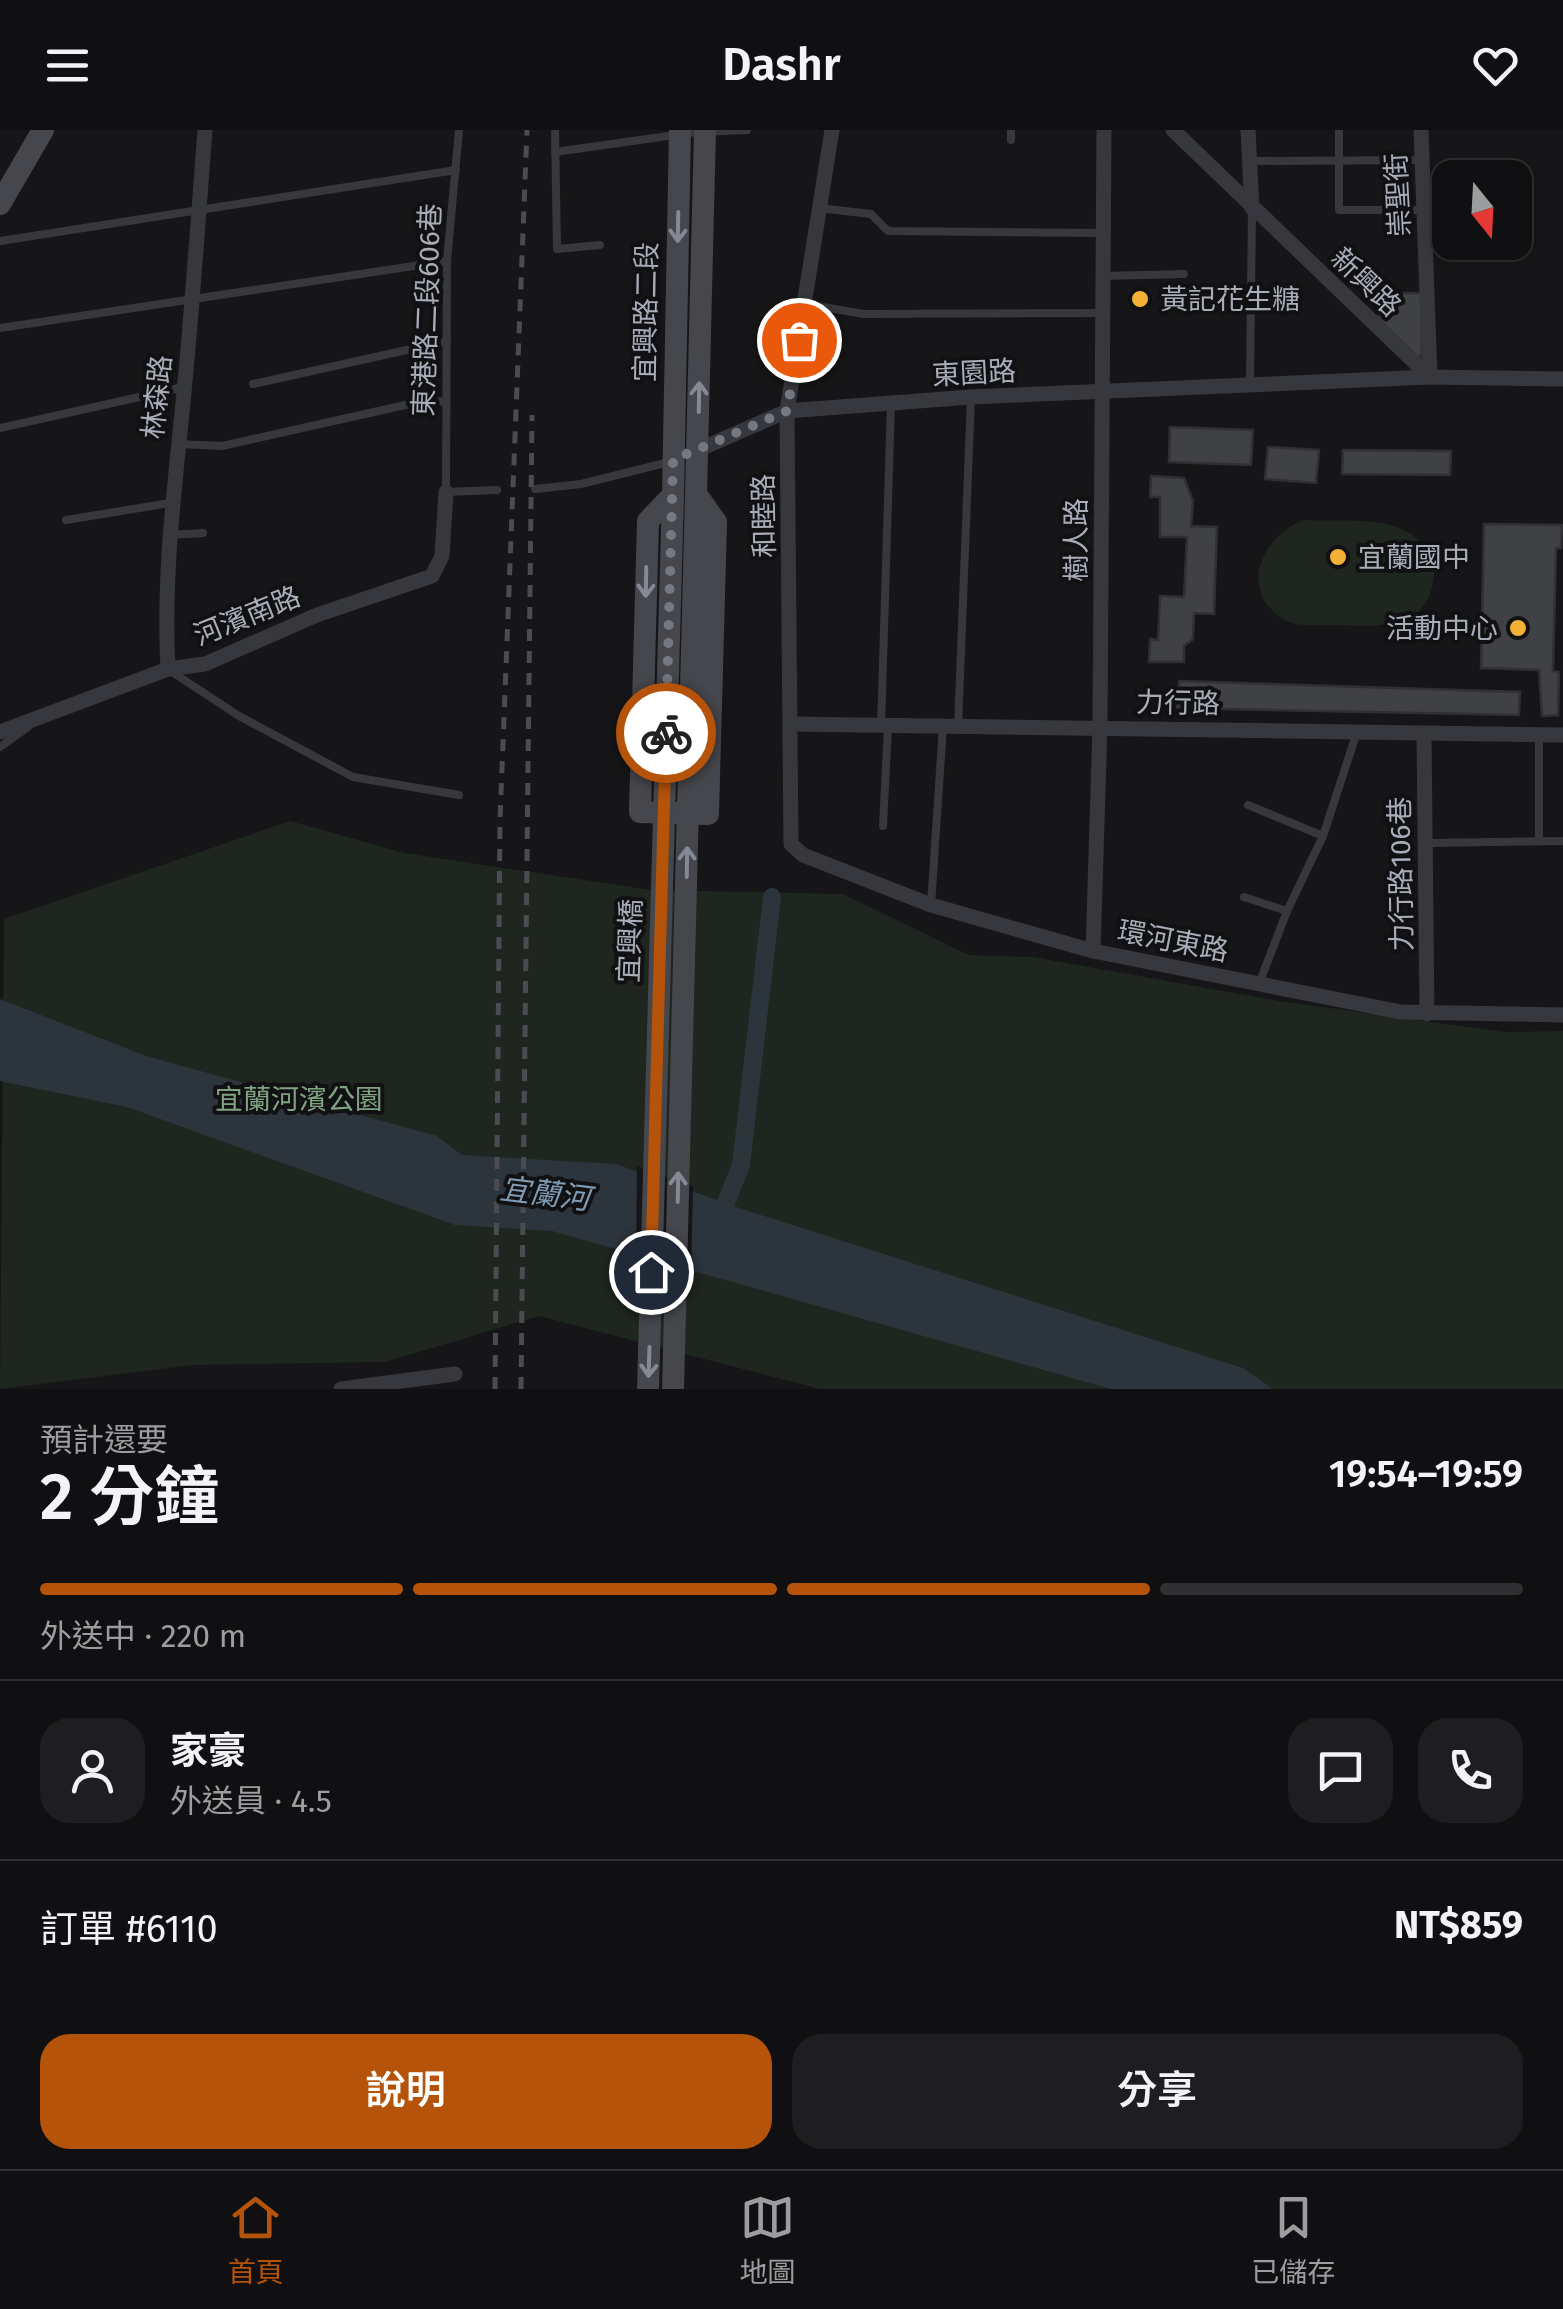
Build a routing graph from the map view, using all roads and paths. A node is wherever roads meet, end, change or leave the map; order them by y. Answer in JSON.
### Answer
{"nodes":[{"id":1,"x":43,"y":130,"type":"edge"},
{"id":2,"x":205,"y":130,"type":"edge"},
{"id":3,"x":460,"y":130,"type":"edge"},
{"id":4,"x":555,"y":130,"type":"edge"},
{"id":5,"x":746,"y":130,"type":"edge"},
{"id":6,"x":832,"y":130,"type":"edge"},
{"id":7,"x":1104,"y":130,"type":"edge"},
{"id":8,"x":1173,"y":130,"type":"edge"},
{"id":9,"x":1248,"y":130,"type":"edge"},
{"id":10,"x":1339,"y":130,"type":"edge"},
{"id":11,"x":1421,"y":130,"type":"edge"},
{"id":12,"x":693,"y":132,"type":"edge"},
{"id":13,"x":555,"y":152,"type":"junction"},
{"id":14,"x":1338,"y":160,"type":"junction"},
{"id":15,"x":1422,"y":160,"type":"junction"},
{"id":16,"x":1249,"y":161,"type":"junction"},
{"id":17,"x":456,"y":170,"type":"junction"},
{"id":18,"x":0,"y":204,"type":"edge"},
{"id":19,"x":818,"y":208,"type":"junction"},
{"id":20,"x":1252,"y":208,"type":"junction"},
{"id":21,"x":198,"y":210,"type":"junction"},
{"id":22,"x":1424,"y":210,"type":"junction"},
{"id":23,"x":1101,"y":233,"type":"junction"},
{"id":24,"x":0,"y":241,"type":"edge"},
{"id":25,"x":600,"y":245,"type":"dead end"},
{"id":26,"x":447,"y":261,"type":"junction"},
{"id":27,"x":1184,"y":274,"type":"dead end"},
{"id":28,"x":1102,"y":276,"type":"junction"},
{"id":29,"x":193,"y":298,"type":"junction"},
{"id":30,"x":805,"y":304,"type":"junction"},
{"id":31,"x":1103,"y":313,"type":"junction"},
{"id":32,"x":0,"y":328,"type":"edge"},
{"id":33,"x":447,"y":342,"type":"junction"},
{"id":34,"x":1430,"y":377,"type":"junction"},
{"id":35,"x":1563,"y":379,"type":"edge"},
{"id":36,"x":253,"y":384,"type":"dead end"},
{"id":37,"x":1250,"y":385,"type":"junction"},
{"id":38,"x":184,"y":387,"type":"junction"},
{"id":39,"x":1103,"y":391,"type":"junction"},
{"id":40,"x":971,"y":397,"type":"junction"},
{"id":41,"x":446,"y":401,"type":"junction"},
{"id":42,"x":891,"y":403,"type":"junction"},
{"id":43,"x":787,"y":411,"type":"junction"},
{"id":44,"x":0,"y":428,"type":"edge"},
{"id":45,"x":178,"y":444,"type":"junction"},
{"id":46,"x":698,"y":450,"type":"junction"},
{"id":47,"x":673,"y":460,"type":"junction"},
{"id":48,"x":497,"y":490,"type":"dead end"},
{"id":49,"x":535,"y":490,"type":"dead end"},
{"id":50,"x":446,"y":492,"type":"junction"},
{"id":51,"x":684,"y":495,"type":"junction"},
{"id":52,"x":170,"y":503,"type":"junction"},
{"id":53,"x":66,"y":520,"type":"dead end"},
{"id":54,"x":203,"y":534,"type":"dead end"},
{"id":55,"x":168,"y":535,"type":"junction"},
{"id":56,"x":168,"y":669,"type":"junction"},
{"id":57,"x":792,"y":724,"type":"junction"},
{"id":58,"x":950,"y":726,"type":"junction"},
{"id":59,"x":1100,"y":726,"type":"junction"},
{"id":60,"x":884,"y":727,"type":"junction"},
{"id":61,"x":1357,"y":732,"type":"junction"},
{"id":62,"x":1424,"y":733,"type":"junction"},
{"id":63,"x":1,"y":735,"type":"edge"},
{"id":64,"x":1539,"y":735,"type":"junction"},
{"id":65,"x":1563,"y":735,"type":"edge"},
{"id":66,"x":641,"y":779,"type":"junction"},
{"id":67,"x":710,"y":780,"type":"junction"},
{"id":68,"x":459,"y":795,"type":"dead end"},
{"id":69,"x":1248,"y":806,"type":"dead end"},
{"id":70,"x":883,"y":826,"type":"dead end"},
{"id":71,"x":1323,"y":836,"type":"junction"},
{"id":72,"x":1539,"y":841,"type":"junction"},
{"id":73,"x":1563,"y":842,"type":"edge"},
{"id":74,"x":1426,"y":843,"type":"junction"},
{"id":75,"x":791,"y":844,"type":"joint"},
{"id":76,"x":1244,"y":897,"type":"dead end"},
{"id":77,"x":931,"y":905,"type":"junction"},
{"id":78,"x":1287,"y":910,"type":"junction"},
{"id":79,"x":1093,"y":951,"type":"junction"},
{"id":80,"x":1260,"y":984,"type":"junction"},
{"id":81,"x":1426,"y":1014,"type":"junction"},
{"id":82,"x":1563,"y":1015,"type":"edge"},
{"id":83,"x":455,"y":1374,"type":"dead end"},
{"id":84,"x":340,"y":1389,"type":"edge"},
{"id":85,"x":648,"y":1389,"type":"edge"},
{"id":86,"x":673,"y":1389,"type":"edge"}],
"edges":[{"from":1,"to":18,"type":"street"},
{"from":2,"to":21,"type":"street","name":"林森路"},
{"from":3,"to":17,"type":"lane","name":"東港路二段606巷"},
{"from":4,"to":13,"type":"lane"},
{"from":5,"to":12,"type":"lane"},
{"from":6,"to":19,"type":"street","name":"和睦路"},
{"from":7,"to":23,"type":"street","name":"樹人路"},
{"from":8,"to":20,"type":"street","name":"新興路"},
{"from":9,"to":16,"type":"street"},
{"from":10,"to":14,"type":"lane"},
{"from":11,"to":15,"type":"street","name":"崇聖街"},
{"from":12,"to":13,"type":"lane"},
{"from":46,"to":12,"type":"street","name":"宜興路二段","one_way":true},
{"from":12,"to":47,"type":"street","name":"宜興路二段","one_way":true},
{"from":13,"to":25,"type":"lane"},
{"from":14,"to":15,"type":"lane"},
{"from":14,"to":16,"type":"lane"},
{"from":14,"to":22,"type":"lane"},
{"from":15,"to":22,"type":"street","name":"崇聖街"},
{"from":16,"to":20,"type":"street"},
{"from":17,"to":21,"type":"lane"},
{"from":17,"to":26,"type":"lane","name":"東港路二段606巷"},
{"from":19,"to":23,"type":"lane"},
{"from":19,"to":30,"type":"street","name":"和睦路"},
{"from":20,"to":34,"type":"street","name":"新興路"},
{"from":20,"to":37,"type":"lane"},
{"from":21,"to":24,"type":"lane"},
{"from":21,"to":29,"type":"street","name":"林森路"},
{"from":22,"to":34,"type":"street","name":"崇聖街"},
{"from":23,"to":28,"type":"street","name":"樹人路"},
{"from":26,"to":29,"type":"lane"},
{"from":26,"to":33,"type":"lane","name":"東港路二段606巷"},
{"from":27,"to":28,"type":"lane"},
{"from":28,"to":31,"type":"street","name":"樹人路"},
{"from":29,"to":32,"type":"lane"},
{"from":29,"to":38,"type":"street","name":"林森路"},
{"from":30,"to":31,"type":"lane"},
{"from":30,"to":43,"type":"street","name":"和睦路"},
{"from":31,"to":39,"type":"street","name":"樹人路"},
{"from":33,"to":36,"type":"lane"},
{"from":33,"to":41,"type":"lane","name":"東港路二段606巷"},
{"from":34,"to":35,"type":"street"},
{"from":34,"to":37,"type":"street","name":"東園路"},
{"from":37,"to":39,"type":"street","name":"東園路"},
{"from":38,"to":44,"type":"lane"},
{"from":38,"to":45,"type":"street","name":"林森路"},
{"from":39,"to":40,"type":"street","name":"東園路"},
{"from":39,"to":59,"type":"street","name":"樹人路"},
{"from":40,"to":42,"type":"street","name":"東園路"},
{"from":40,"to":58,"type":"lane"},
{"from":41,"to":45,"type":"lane"},
{"from":41,"to":50,"type":"lane","name":"東港路二段606巷"},
{"from":42,"to":43,"type":"street","name":"東園路"},
{"from":42,"to":60,"type":"lane"},
{"from":43,"to":46,"type":"street","name":"東園路"},
{"from":43,"to":57,"type":"street","name":"和睦路"},
{"from":45,"to":52,"type":"street","name":"林森路"},
{"from":46,"to":47,"type":"street","name":"東園路"},
{"from":46,"to":51,"type":"street","name":"宜興路二段"},
{"from":47,"to":49,"type":"lane","name":"東園路"},
{"from":47,"to":51,"type":"street","name":"宜興路二段"},
{"from":48,"to":50,"type":"lane"},
{"from":50,"to":56,"type":"street","name":"河濱南路"},
{"from":51,"to":66,"type":"street","one_way":true},
{"from":51,"to":67,"type":"street"},
{"from":51,"to":85,"type":"street","name":"宜興橋","one_way":true,"bridge":true},
{"from":86,"to":51,"type":"street","name":"宜興橋","one_way":true,"bridge":true},
{"from":52,"to":53,"type":"lane"},
{"from":52,"to":55,"type":"street","name":"林森路"},
{"from":54,"to":55,"type":"lane"},
{"from":55,"to":56,"type":"street","name":"林森路"},
{"from":56,"to":63,"type":"street","name":"河濱南路"},
{"from":56,"to":68,"type":"lane"},
{"from":57,"to":60,"type":"street","name":"力行路"},
{"from":57,"to":75,"type":"street","name":"和睦路"},
{"from":58,"to":59,"type":"street","name":"力行路"},
{"from":58,"to":60,"type":"street","name":"力行路"},
{"from":58,"to":77,"type":"lane"},
{"from":59,"to":61,"type":"street","name":"力行路"},
{"from":59,"to":79,"type":"street","name":"樹人路"},
{"from":60,"to":70,"type":"lane"},
{"from":61,"to":62,"type":"street","name":"力行路"},
{"from":61,"to":71,"type":"lane"},
{"from":62,"to":64,"type":"street","name":"力行路"},
{"from":62,"to":74,"type":"street","name":"力行路106巷"},
{"from":64,"to":65,"type":"street","name":"力行路"},
{"from":64,"to":72,"type":"lane"},
{"from":66,"to":67,"type":"street"},
{"from":66,"to":67,"type":"street"},
{"from":69,"to":71,"type":"lane"},
{"from":71,"to":78,"type":"lane"},
{"from":72,"to":73,"type":"lane"},
{"from":72,"to":74,"type":"lane"},
{"from":74,"to":81,"type":"street","name":"力行路106巷"},
{"from":75,"to":77,"type":"street","name":"環河東路"},
{"from":76,"to":78,"type":"lane"},
{"from":77,"to":79,"type":"street","name":"環河東路"},
{"from":78,"to":80,"type":"lane"},
{"from":79,"to":80,"type":"street","name":"環河東路"},
{"from":80,"to":81,"type":"street","name":"環河東路"},
{"from":81,"to":82,"type":"street","name":"環河東路"},
{"from":83,"to":84,"type":"street"}]}
